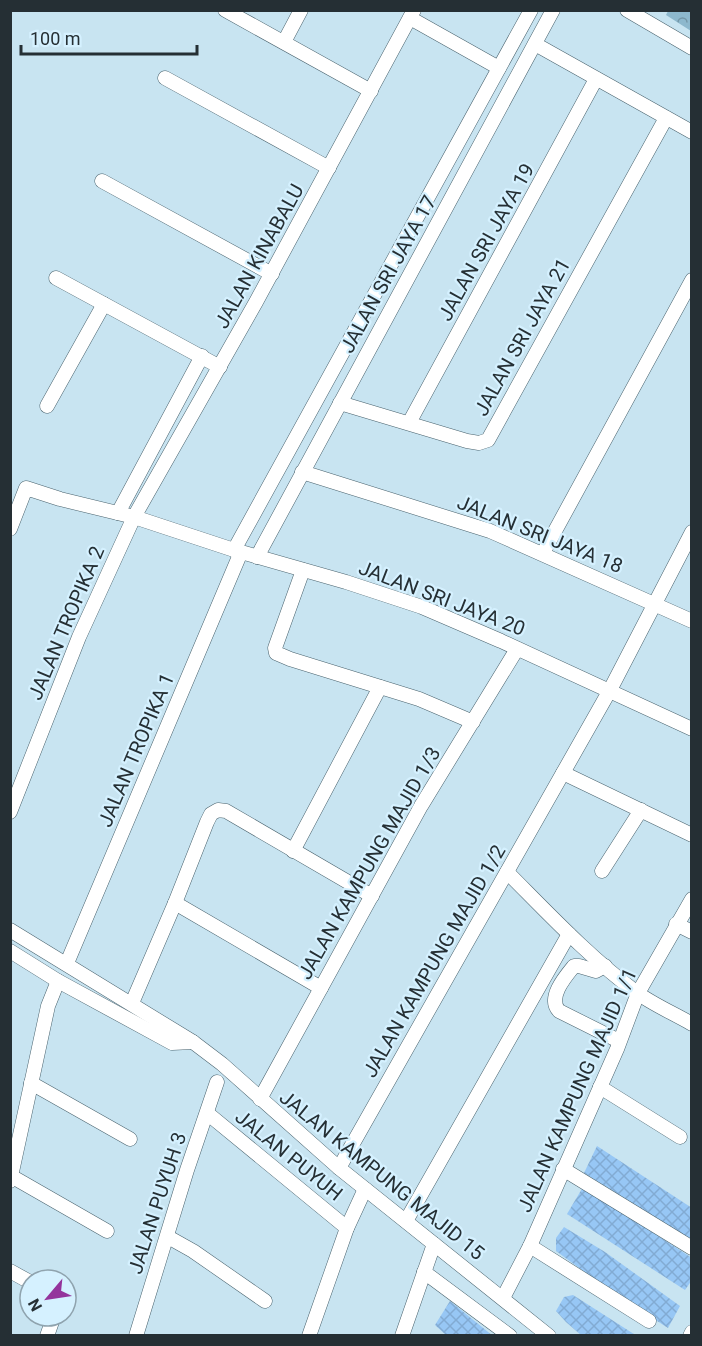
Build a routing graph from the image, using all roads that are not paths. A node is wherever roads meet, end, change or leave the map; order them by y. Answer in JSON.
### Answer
{"nodes":[{"id":1,"x":225,"y":10,"type":"edge"},
{"id":2,"x":301,"y":10,"type":"edge"},
{"id":3,"x":531,"y":10,"type":"edge"},
{"id":4,"x":553,"y":10,"type":"edge"},
{"id":5,"x":633,"y":12,"type":"edge"},
{"id":6,"x":412,"y":14,"type":"edge"},
{"id":7,"x":284,"y":42,"type":"junction"},
{"id":8,"x":535,"y":45,"type":"junction"},
{"id":9,"x":692,"y":48,"type":"edge"},
{"id":10,"x":499,"y":68,"type":"junction"},
{"id":11,"x":165,"y":78,"type":"dead end"},
{"id":12,"x":596,"y":79,"type":"junction"},
{"id":13,"x":371,"y":91,"type":"junction"},
{"id":14,"x":666,"y":118,"type":"junction"},
{"id":15,"x":692,"y":132,"type":"edge"},
{"id":16,"x":329,"y":168,"type":"junction"},
{"id":17,"x":102,"y":181,"type":"dead end"},
{"id":18,"x":272,"y":274,"type":"junction"},
{"id":19,"x":56,"y":278,"type":"dead end"},
{"id":20,"x":692,"y":280,"type":"edge"},
{"id":21,"x":104,"y":304,"type":"junction"},
{"id":22,"x":202,"y":357,"type":"junction"},
{"id":23,"x":220,"y":367,"type":"junction"},
{"id":24,"x":340,"y":403,"type":"junction"},
{"id":25,"x":47,"y":406,"type":"dead end"},
{"id":26,"x":409,"y":423,"type":"junction"},
{"id":27,"x":302,"y":472,"type":"junction"},
{"id":28,"x":118,"y":513,"type":"junction"},
{"id":29,"x":134,"y":517,"type":"junction"},
{"id":30,"x":10,"y":530,"type":"edge"},
{"id":31,"x":692,"y":532,"type":"edge"},
{"id":32,"x":237,"y":551,"type":"junction"},
{"id":33,"x":543,"y":553,"type":"junction"},
{"id":34,"x":257,"y":557,"type":"junction"},
{"id":35,"x":303,"y":570,"type":"junction"},
{"id":36,"x":655,"y":603,"type":"junction"},
{"id":37,"x":692,"y":621,"type":"edge"},
{"id":38,"x":518,"y":649,"type":"junction"},
{"id":39,"x":380,"y":687,"type":"junction"},
{"id":40,"x":610,"y":690,"type":"junction"},
{"id":41,"x":473,"y":722,"type":"junction"},
{"id":42,"x":692,"y":729,"type":"edge"},
{"id":43,"x":563,"y":773,"type":"junction"},
{"id":44,"x":15,"y":790,"type":"edge"},
{"id":45,"x":641,"y":810,"type":"junction"},
{"id":46,"x":10,"y":812,"type":"edge"},
{"id":47,"x":692,"y":835,"type":"edge"},
{"id":48,"x":293,"y":851,"type":"junction"},
{"id":49,"x":507,"y":872,"type":"junction"},
{"id":50,"x":602,"y":872,"type":"dead end"},
{"id":51,"x":372,"y":896,"type":"junction"},
{"id":52,"x":692,"y":899,"type":"edge"},
{"id":53,"x":175,"y":903,"type":"junction"},
{"id":54,"x":676,"y":924,"type":"junction"},
{"id":55,"x":10,"y":930,"type":"edge"},
{"id":56,"x":692,"y":932,"type":"edge"},
{"id":57,"x":569,"y":934,"type":"junction"},
{"id":58,"x":10,"y":951,"type":"edge"},
{"id":59,"x":67,"y":963,"type":"junction"},
{"id":60,"x":605,"y":966,"type":"junction"},
{"id":61,"x":58,"y":981,"type":"junction"},
{"id":62,"x":321,"y":988,"type":"junction"},
{"id":63,"x":638,"y":993,"type":"junction"},
{"id":64,"x":132,"y":1003,"type":"junction"},
{"id":65,"x":692,"y":1024,"type":"edge"},
{"id":66,"x":619,"y":1041,"type":"junction"},
{"id":67,"x":193,"y":1042,"type":"junction"},
{"id":68,"x":217,"y":1082,"type":"dead end"},
{"id":69,"x":31,"y":1083,"type":"junction"},
{"id":70,"x":600,"y":1088,"type":"junction"},
{"id":71,"x":260,"y":1099,"type":"junction"},
{"id":72,"x":207,"y":1113,"type":"junction"},
{"id":73,"x":680,"y":1137,"type":"dead end"},
{"id":74,"x":130,"y":1139,"type":"dead end"},
{"id":75,"x":339,"y":1168,"type":"junction"},
{"id":76,"x":564,"y":1169,"type":"junction"},
{"id":77,"x":11,"y":1179,"type":"edge"},
{"id":78,"x":365,"y":1189,"type":"junction"},
{"id":79,"x":406,"y":1221,"type":"junction"},
{"id":80,"x":347,"y":1228,"type":"junction"},
{"id":81,"x":107,"y":1231,"type":"dead end"},
{"id":82,"x":168,"y":1237,"type":"junction"},
{"id":83,"x":434,"y":1244,"type":"junction"},
{"id":84,"x":530,"y":1246,"type":"junction"},
{"id":85,"x":692,"y":1248,"type":"edge"},
{"id":86,"x":424,"y":1272,"type":"junction"},
{"id":87,"x":503,"y":1298,"type":"junction"},
{"id":88,"x":265,"y":1301,"type":"dead end"},
{"id":89,"x":649,"y":1322,"type":"dead end"},
{"id":90,"x":136,"y":1335,"type":"edge"},
{"id":91,"x":309,"y":1335,"type":"edge"},
{"id":92,"x":402,"y":1335,"type":"edge"},
{"id":93,"x":510,"y":1335,"type":"edge"},
{"id":94,"x":549,"y":1335,"type":"edge"}],
"edges":[{"from":1,"to":7,"type":"street"},
{"from":2,"to":7,"type":"street"},
{"from":3,"to":10,"type":"street","name":"JALAN SRI JAYA 17"},
{"from":4,"to":8,"type":"street","name":"JALAN SRI JAYA 17"},
{"from":5,"to":9,"type":"street"},
{"from":6,"to":10,"type":"street"},
{"from":6,"to":13,"type":"street","name":"JALAN KINABALU"},
{"from":7,"to":13,"type":"street"},
{"from":8,"to":12,"type":"street"},
{"from":8,"to":24,"type":"street","name":"JALAN SRI JAYA 17"},
{"from":10,"to":32,"type":"street","name":"JALAN SRI JAYA 17"},
{"from":11,"to":16,"type":"street"},
{"from":12,"to":14,"type":"street"},
{"from":12,"to":26,"type":"street","name":"JALAN SRI JAYA 19"},
{"from":13,"to":16,"type":"street","name":"JALAN KINABALU"},
{"from":14,"to":15,"type":"street"},
{"from":14,"to":26,"type":"street","name":"JALAN SRI JAYA 21"},
{"from":16,"to":18,"type":"street","name":"JALAN KINABALU"},
{"from":17,"to":18,"type":"street"},
{"from":18,"to":23,"type":"street","name":"JALAN KINABALU"},
{"from":19,"to":21,"type":"street"},
{"from":20,"to":33,"type":"street"},
{"from":21,"to":22,"type":"street"},
{"from":21,"to":25,"type":"street"},
{"from":22,"to":23,"type":"street"},
{"from":22,"to":28,"type":"street"},
{"from":23,"to":29,"type":"street","name":"JALAN KINABALU"},
{"from":24,"to":26,"type":"street","name":"JALAN SRI JAYA 21"},
{"from":24,"to":27,"type":"street","name":"JALAN SRI JAYA 17"},
{"from":27,"to":33,"type":"street","name":"JALAN SRI JAYA 18"},
{"from":27,"to":34,"type":"street","name":"JALAN SRI JAYA 17"},
{"from":28,"to":29,"type":"street","name":"JALAN SRI JAYA 20"},
{"from":28,"to":30,"type":"street","name":"JALAN SRI JAYA 20"},
{"from":29,"to":32,"type":"street","name":"JALAN SRI JAYA 20"},
{"from":29,"to":44,"type":"street","name":"JALAN TROPIKA 2"},
{"from":31,"to":36,"type":"street","name":"JALAN KAMPUNG MAJID 1/2"},
{"from":32,"to":34,"type":"street","name":"JALAN SRI JAYA 20"},
{"from":32,"to":59,"type":"street","name":"JALAN TROPIKA 1"},
{"from":33,"to":36,"type":"street","name":"JALAN SRI JAYA 18"},
{"from":34,"to":35,"type":"street","name":"JALAN SRI JAYA 20"},
{"from":35,"to":38,"type":"street","name":"JALAN SRI JAYA 20"},
{"from":35,"to":39,"type":"street"},
{"from":36,"to":37,"type":"street","name":"JALAN SRI JAYA 18"},
{"from":36,"to":40,"type":"street","name":"JALAN KAMPUNG MAJID 1/2"},
{"from":38,"to":40,"type":"street","name":"JALAN SRI JAYA 20"},
{"from":38,"to":41,"type":"street","name":"JALAN KAMPUNG MAJID 1/3"},
{"from":39,"to":41,"type":"street"},
{"from":39,"to":48,"type":"street"},
{"from":40,"to":42,"type":"street","name":"JALAN SRI JAYA 20"},
{"from":40,"to":43,"type":"street","name":"JALAN KAMPUNG MAJID 1/2"},
{"from":41,"to":51,"type":"street","name":"JALAN KAMPUNG MAJID 1/3"},
{"from":43,"to":45,"type":"street"},
{"from":43,"to":49,"type":"street","name":"JALAN KAMPUNG MAJID 1/2"},
{"from":44,"to":46,"type":"street","name":"JALAN TROPIKA 2"},
{"from":45,"to":47,"type":"street"},
{"from":45,"to":50,"type":"street"},
{"from":48,"to":51,"type":"street"},
{"from":48,"to":53,"type":"street"},
{"from":49,"to":57,"type":"street"},
{"from":49,"to":75,"type":"street","name":"JALAN KAMPUNG MAJID 1/2"},
{"from":51,"to":62,"type":"street","name":"JALAN KAMPUNG MAJID 1/3"},
{"from":52,"to":54,"type":"street","name":"JALAN KAMPUNG MAJID 1/1"},
{"from":53,"to":62,"type":"street"},
{"from":53,"to":64,"type":"street"},
{"from":54,"to":56,"type":"street"},
{"from":54,"to":63,"type":"street","name":"JALAN KAMPUNG MAJID 1/1"},
{"from":55,"to":59,"type":"street","name":"JALAN KAMPUNG MAJID 15"},
{"from":57,"to":60,"type":"street"},
{"from":57,"to":79,"type":"street"},
{"from":58,"to":61,"type":"street"},
{"from":59,"to":64,"type":"street","name":"JALAN KAMPUNG MAJID 15"},
{"from":60,"to":63,"type":"street"},
{"from":60,"to":66,"type":"street"},
{"from":61,"to":67,"type":"street"},
{"from":61,"to":69,"type":"street"},
{"from":62,"to":71,"type":"street","name":"JALAN KAMPUNG MAJID 1/3"},
{"from":63,"to":65,"type":"street"},
{"from":63,"to":66,"type":"street","name":"JALAN KAMPUNG MAJID 1/1"},
{"from":64,"to":67,"type":"street","name":"JALAN KAMPUNG MAJID 15"},
{"from":66,"to":70,"type":"street","name":"JALAN KAMPUNG MAJID 1/1"},
{"from":67,"to":71,"type":"street","name":"JALAN KAMPUNG MAJID 15"},
{"from":68,"to":72,"type":"street","name":"JALAN PUYUH 3"},
{"from":69,"to":74,"type":"street"},
{"from":69,"to":77,"type":"street"},
{"from":70,"to":73,"type":"street"},
{"from":70,"to":76,"type":"street","name":"JALAN KAMPUNG MAJID 1/1"},
{"from":71,"to":75,"type":"street","name":"JALAN KAMPUNG MAJID 15"},
{"from":72,"to":80,"type":"street","name":"JALAN PUYUH"},
{"from":72,"to":82,"type":"street","name":"JALAN PUYUH 3"},
{"from":75,"to":78,"type":"street","name":"JALAN KAMPUNG MAJID 15"},
{"from":76,"to":84,"type":"street","name":"JALAN KAMPUNG MAJID 1/1"},
{"from":76,"to":85,"type":"street"},
{"from":77,"to":81,"type":"street"},
{"from":78,"to":79,"type":"street","name":"JALAN KAMPUNG MAJID 15"},
{"from":78,"to":80,"type":"street"},
{"from":79,"to":83,"type":"street","name":"JALAN KAMPUNG MAJID 15"},
{"from":80,"to":91,"type":"street"},
{"from":82,"to":88,"type":"street"},
{"from":82,"to":90,"type":"street","name":"JALAN PUYUH 3"},
{"from":83,"to":86,"type":"street"},
{"from":83,"to":87,"type":"street","name":"JALAN KAMPUNG MAJID 15"},
{"from":84,"to":87,"type":"street","name":"JALAN KAMPUNG MAJID 1/1"},
{"from":84,"to":89,"type":"street"},
{"from":86,"to":92,"type":"street"},
{"from":86,"to":93,"type":"street"},
{"from":87,"to":94,"type":"street","name":"JALAN KAMPUNG MAJID 15"}]}
